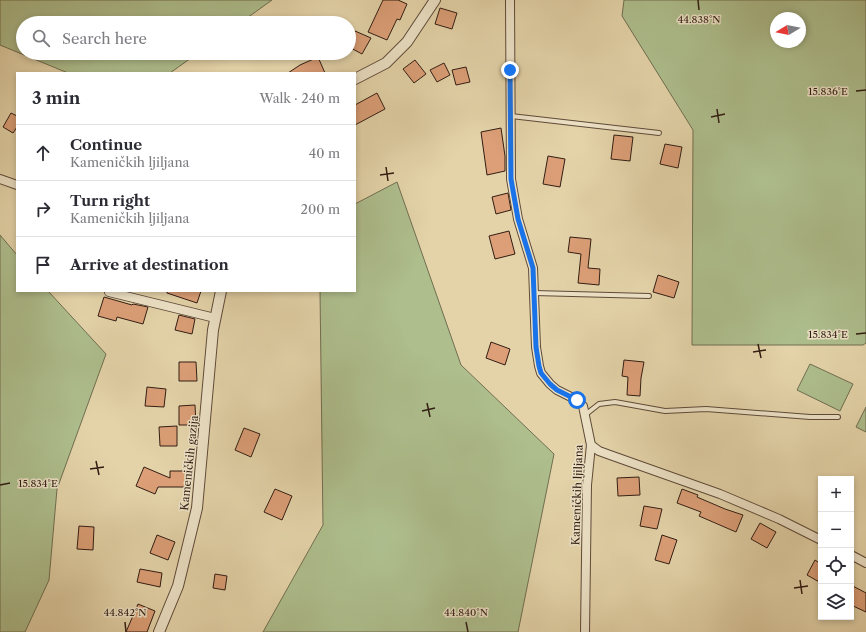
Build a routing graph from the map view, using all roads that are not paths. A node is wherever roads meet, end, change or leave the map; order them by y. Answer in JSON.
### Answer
{"nodes":[{"id":1,"x":436,"y":0,"type":"edge"},
{"id":2,"x":510,"y":0,"type":"edge"},
{"id":3,"x":356,"y":78,"type":"edge"},
{"id":4,"x":511,"y":116,"type":"junction"},
{"id":5,"x":659,"y":133,"type":"dead end"},
{"id":6,"x":0,"y":179,"type":"edge"},
{"id":7,"x":16,"y":185,"type":"edge"},
{"id":8,"x":109,"y":292,"type":"dead end"},
{"id":9,"x":221,"y":292,"type":"edge"},
{"id":10,"x":534,"y":294,"type":"junction"},
{"id":11,"x":649,"y":296,"type":"dead end"},
{"id":12,"x":215,"y":318,"type":"junction"},
{"id":13,"x":585,"y":415,"type":"junction"},
{"id":14,"x":838,"y":417,"type":"dead end"},
{"id":15,"x":591,"y":445,"type":"junction"},
{"id":16,"x":818,"y":538,"type":"edge"},
{"id":17,"x":854,"y":557,"type":"edge"},
{"id":18,"x":866,"y":563,"type":"edge"},
{"id":19,"x":159,"y":632,"type":"edge"},
{"id":20,"x":585,"y":632,"type":"edge"}],
"edges":[{"from":1,"to":3,"type":"street"},
{"from":2,"to":4,"type":"street","name":"Kameničkih ljiljana"},
{"from":4,"to":5,"type":"lane"},
{"from":4,"to":10,"type":"street","name":"Kameničkih ljiljana"},
{"from":6,"to":7,"type":"street"},
{"from":8,"to":12,"type":"street"},
{"from":9,"to":12,"type":"street","name":"Kameničkih gazija"},
{"from":10,"to":11,"type":"lane"},
{"from":10,"to":13,"type":"street","name":"Kameničkih ljiljana"},
{"from":12,"to":19,"type":"street","name":"Kameničkih gazija"},
{"from":13,"to":14,"type":"lane"},
{"from":13,"to":15,"type":"street","name":"Kameničkih ljiljana"},
{"from":15,"to":16,"type":"street"},
{"from":15,"to":20,"type":"street","name":"Kameničkih ljiljana"},
{"from":17,"to":18,"type":"street"}]}
